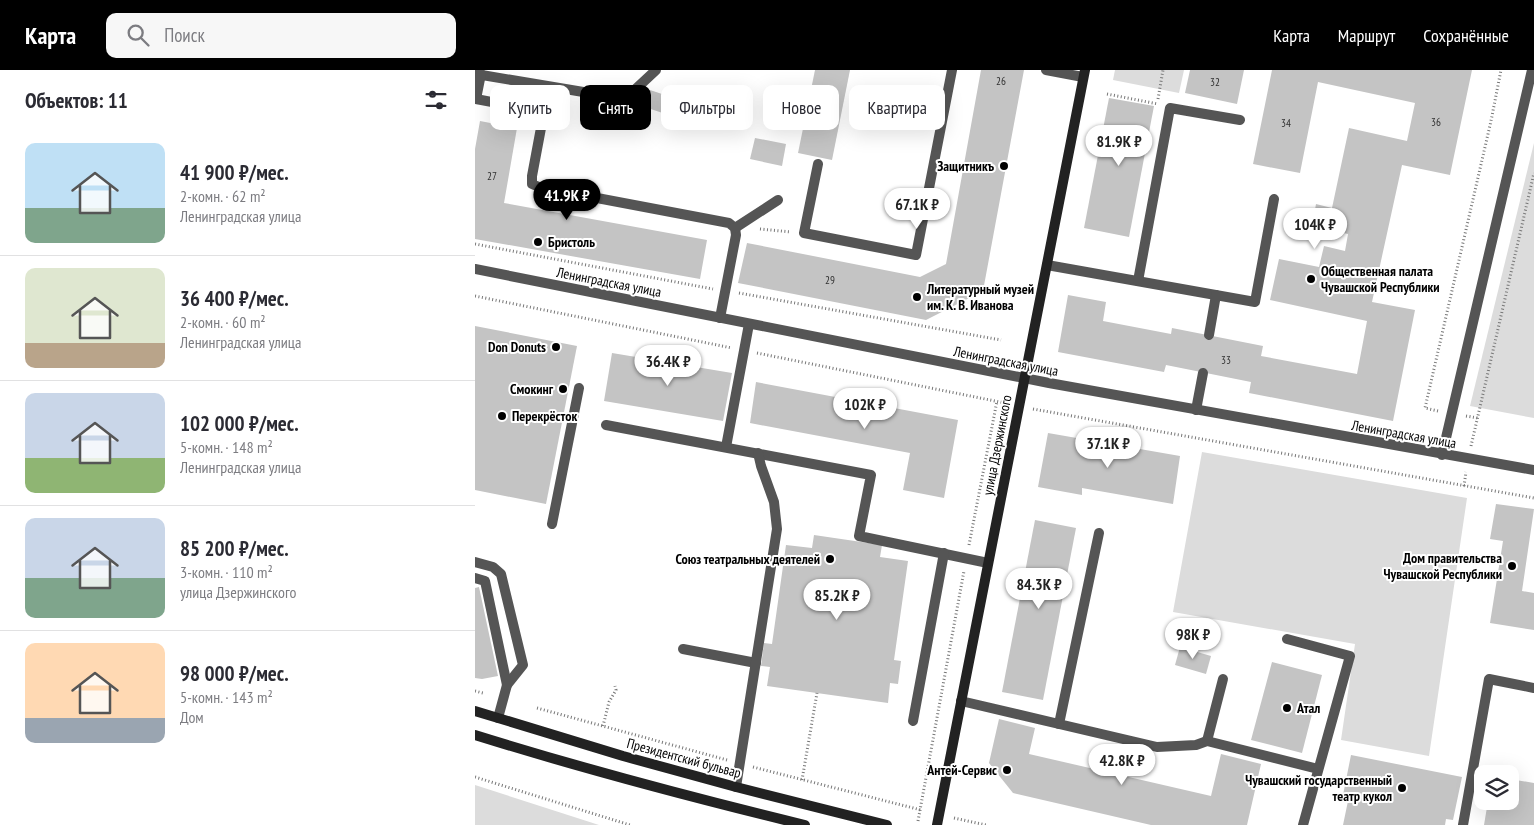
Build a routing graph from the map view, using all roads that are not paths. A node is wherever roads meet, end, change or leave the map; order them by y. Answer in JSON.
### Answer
{"nodes":[{"id":1,"x":656,"y":70,"type":"edge"},
{"id":2,"x":952,"y":70,"type":"edge"},
{"id":3,"x":1046,"y":70,"type":"edge"},
{"id":4,"x":1532,"y":70,"type":"edge"},
{"id":5,"x":478,"y":74,"type":"edge"},
{"id":6,"x":1084,"y":74,"type":"edge"},
{"id":7,"x":1240,"y":120,"type":"dead end"},
{"id":8,"x":818,"y":164,"type":"dead end"},
{"id":9,"x":1274,"y":199,"type":"dead end"},
{"id":10,"x":778,"y":200,"type":"dead end"},
{"id":11,"x":735,"y":231,"type":"junction"},
{"id":12,"x":1047,"y":265,"type":"junction"},
{"id":13,"x":475,"y":269,"type":"edge"},
{"id":14,"x":1138,"y":281,"type":"junction"},
{"id":15,"x":1217,"y":295,"type":"junction"},
{"id":16,"x":720,"y":318,"type":"junction"},
{"id":17,"x":749,"y":324,"type":"junction"},
{"id":18,"x":1209,"y":335,"type":"dead end"},
{"id":19,"x":1203,"y":373,"type":"dead end"},
{"id":20,"x":1025,"y":379,"type":"junction"},
{"id":21,"x":579,"y":388,"type":"dead end"},
{"id":22,"x":1196,"y":410,"type":"junction"},
{"id":23,"x":606,"y":425,"type":"dead end"},
{"id":24,"x":726,"y":447,"type":"junction"},
{"id":25,"x":758,"y":453,"type":"junction"},
{"id":26,"x":1443,"y":455,"type":"junction"},
{"id":27,"x":1534,"y":470,"type":"edge"},
{"id":28,"x":552,"y":524,"type":"dead end"},
{"id":29,"x":1099,"y":533,"type":"dead end"},
{"id":30,"x":944,"y":554,"type":"junction"},
{"id":31,"x":475,"y":562,"type":"edge"},
{"id":32,"x":988,"y":563,"type":"junction"},
{"id":33,"x":475,"y":578,"type":"edge"},
{"id":34,"x":1287,"y":639,"type":"dead end"},
{"id":35,"x":683,"y":648,"type":"dead end"},
{"id":36,"x":756,"y":663,"type":"junction"},
{"id":37,"x":1223,"y":679,"type":"dead end"},
{"id":38,"x":507,"y":686,"type":"junction"},
{"id":39,"x":1534,"y":688,"type":"edge"},
{"id":40,"x":961,"y":702,"type":"junction"},
{"id":41,"x":475,"y":711,"type":"edge"},
{"id":42,"x":498,"y":718,"type":"junction"},
{"id":43,"x":913,"y":721,"type":"dead end"},
{"id":44,"x":1059,"y":724,"type":"junction"},
{"id":45,"x":475,"y":734,"type":"edge"},
{"id":46,"x":1207,"y":742,"type":"junction"},
{"id":47,"x":1318,"y":769,"type":"junction"},
{"id":48,"x":736,"y":787,"type":"junction"},
{"id":49,"x":805,"y":825,"type":"edge"},
{"id":50,"x":887,"y":825,"type":"edge"},
{"id":51,"x":937,"y":825,"type":"edge"},
{"id":52,"x":1303,"y":825,"type":"edge"},
{"id":53,"x":1463,"y":825,"type":"edge"}],
"edges":[{"from":1,"to":5,"type":"street"},
{"from":2,"to":8,"type":"street"},
{"from":3,"to":6,"type":"street"},
{"from":4,"to":26,"type":"street"},
{"from":5,"to":11,"type":"street"},
{"from":6,"to":12,"type":"main road","name":"улица Дзержинского"},
{"from":7,"to":14,"type":"street"},
{"from":9,"to":15,"type":"street"},
{"from":10,"to":11,"type":"street"},
{"from":11,"to":16,"type":"street"},
{"from":12,"to":14,"type":"street"},
{"from":12,"to":20,"type":"main road","name":"улица Дзержинского"},
{"from":13,"to":16,"type":"street","name":"Ленинградская улица"},
{"from":14,"to":15,"type":"street"},
{"from":15,"to":18,"type":"street"},
{"from":16,"to":17,"type":"street","name":"Ленинградская улица"},
{"from":17,"to":20,"type":"street","name":"Ленинградская улица"},
{"from":17,"to":24,"type":"street"},
{"from":19,"to":22,"type":"street"},
{"from":20,"to":22,"type":"street","name":"Ленинградская улица"},
{"from":20,"to":32,"type":"main road","name":"улица Дзержинского"},
{"from":21,"to":28,"type":"street"},
{"from":22,"to":26,"type":"street","name":"Ленинградская улица"},
{"from":23,"to":24,"type":"street"},
{"from":24,"to":25,"type":"street"},
{"from":25,"to":30,"type":"street"},
{"from":25,"to":36,"type":"street"},
{"from":26,"to":27,"type":"street","name":"Ленинградская улица"},
{"from":29,"to":44,"type":"street"},
{"from":30,"to":32,"type":"street"},
{"from":30,"to":43,"type":"street"},
{"from":31,"to":38,"type":"street"},
{"from":32,"to":40,"type":"main road","name":"улица Дзержинского"},
{"from":33,"to":38,"type":"street"},
{"from":34,"to":47,"type":"street"},
{"from":35,"to":36,"type":"street"},
{"from":36,"to":48,"type":"street"},
{"from":37,"to":46,"type":"street"},
{"from":38,"to":42,"type":"street"},
{"from":39,"to":53,"type":"street"},
{"from":40,"to":44,"type":"street"},
{"from":40,"to":51,"type":"main road","name":"улица Дзержинского"},
{"from":41,"to":42,"type":"main road","name":"Президентский бульвар"},
{"from":42,"to":48,"type":"main road","name":"Президентский бульвар"},
{"from":44,"to":46,"type":"street"},
{"from":45,"to":49,"type":"main road"},
{"from":46,"to":47,"type":"street"},
{"from":47,"to":52,"type":"street"},
{"from":48,"to":50,"type":"main road","name":"Президентский бульвар"}]}
